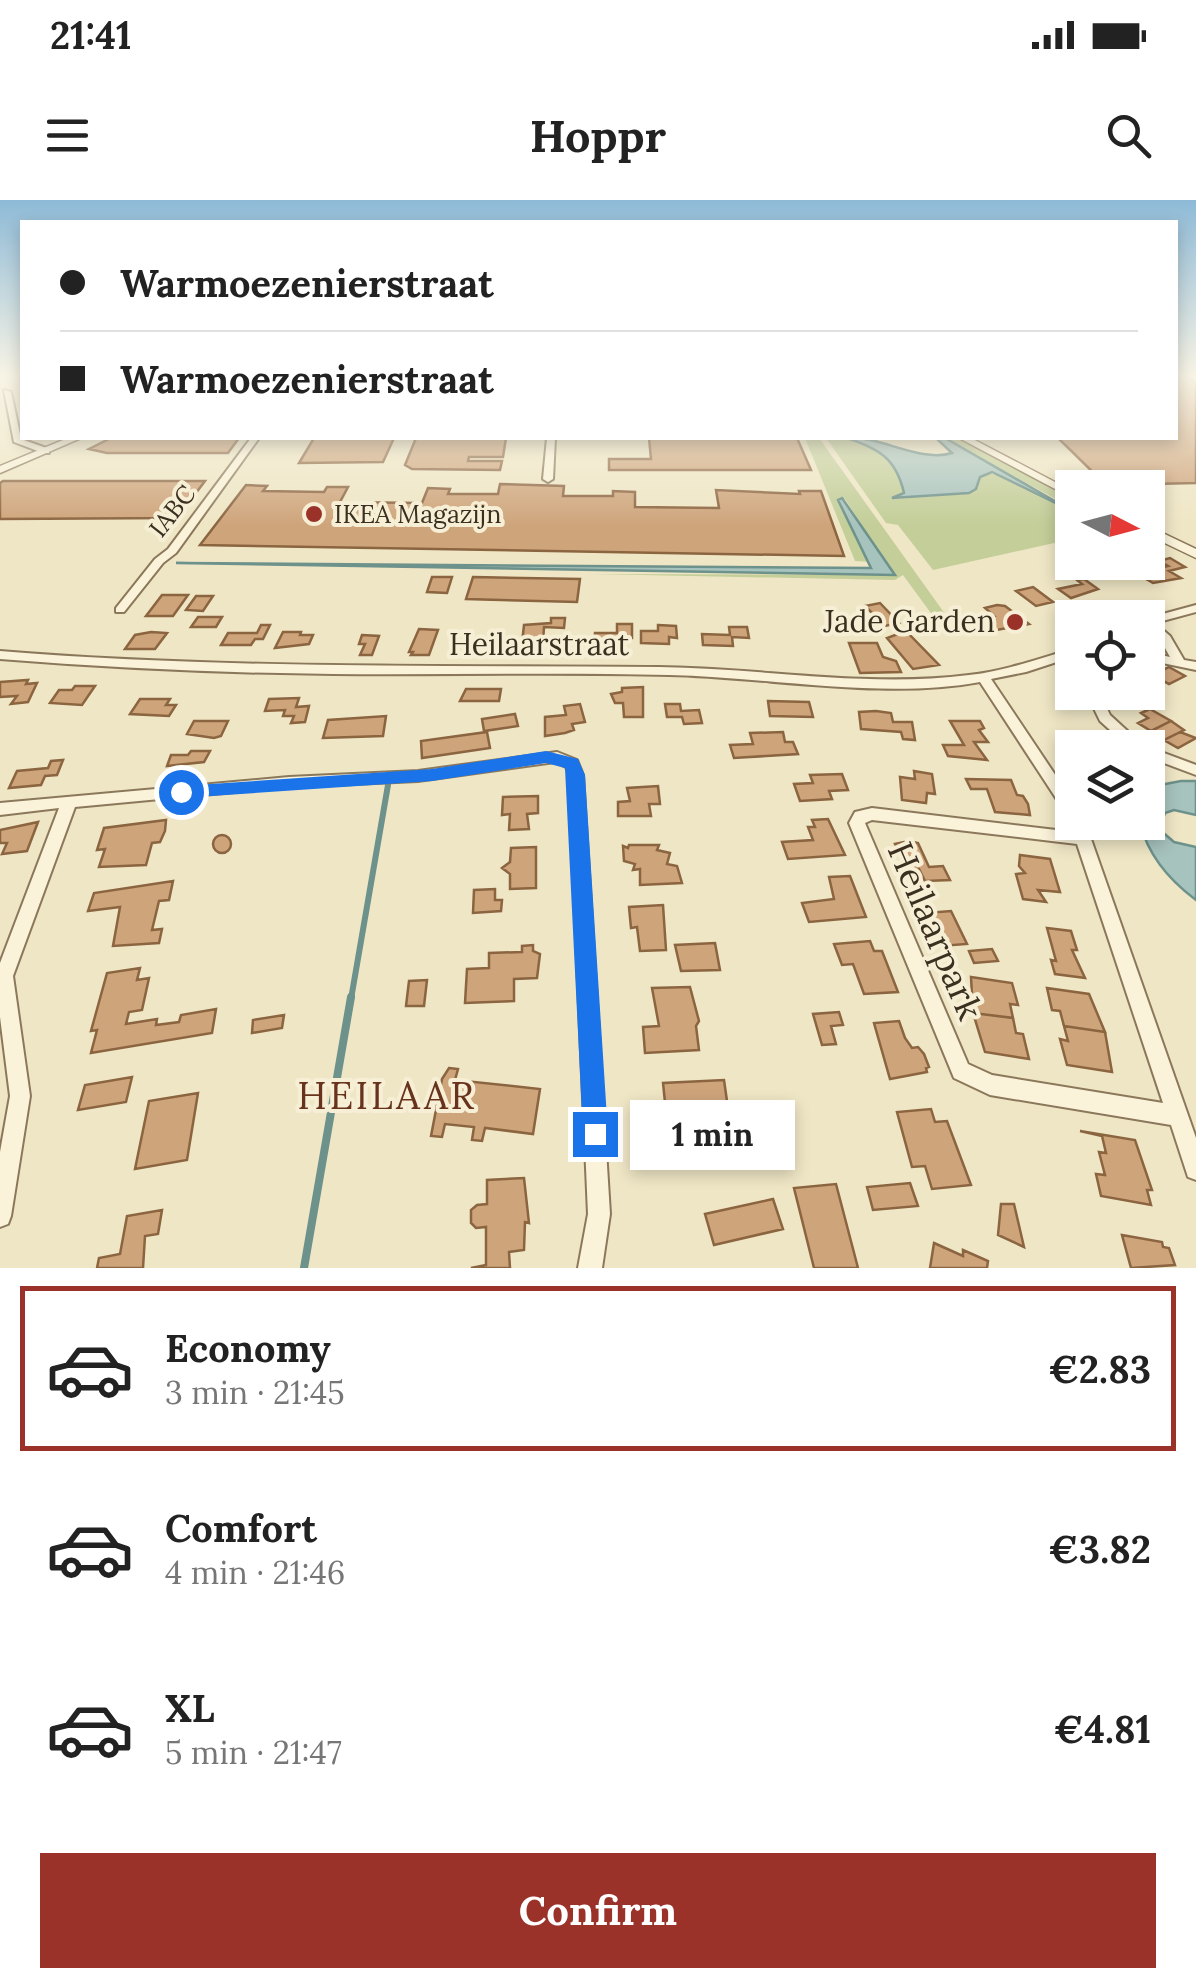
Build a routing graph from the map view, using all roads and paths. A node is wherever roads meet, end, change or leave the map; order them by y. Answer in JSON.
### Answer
{"nodes":[{"id":1,"x":13,"y":426,"type":"edge"},
{"id":2,"x":59,"y":440,"type":"edge"},
{"id":3,"x":70,"y":440,"type":"edge"},
{"id":4,"x":254,"y":440,"type":"edge"},
{"id":5,"x":551,"y":440,"type":"edge"},
{"id":6,"x":968,"y":440,"type":"edge"},
{"id":7,"x":978,"y":440,"type":"edge"},
{"id":8,"x":42,"y":450,"type":"junction"},
{"id":9,"x":0,"y":467,"type":"edge"},
{"id":10,"x":548,"y":479,"type":"dead end"},
{"id":11,"x":1055,"y":483,"type":"edge"},
{"id":12,"x":1055,"y":484,"type":"edge"},
{"id":13,"x":1165,"y":536,"type":"edge"},
{"id":14,"x":1196,"y":551,"type":"edge"},
{"id":15,"x":120,"y":610,"type":"dead end"},
{"id":16,"x":1196,"y":612,"type":"edge"},
{"id":17,"x":1165,"y":617,"type":"edge"},
{"id":18,"x":1165,"y":639,"type":"edge"},
{"id":19,"x":0,"y":654,"type":"edge"},
{"id":20,"x":1055,"y":658,"type":"edge"},
{"id":21,"x":1165,"y":658,"type":"edge"},
{"id":22,"x":1178,"y":660,"type":"junction"},
{"id":23,"x":1196,"y":666,"type":"edge"},
{"id":24,"x":986,"y":680,"type":"junction"},
{"id":25,"x":1100,"y":710,"type":"edge"},
{"id":26,"x":1118,"y":730,"type":"edge"},
{"id":27,"x":1165,"y":758,"type":"edge"},
{"id":28,"x":1196,"y":770,"type":"edge"},
{"id":29,"x":1055,"y":785,"type":"edge"},
{"id":30,"x":69,"y":802,"type":"junction"},
{"id":31,"x":0,"y":809,"type":"edge"},
{"id":32,"x":1055,"y":829,"type":"edge"},
{"id":33,"x":1083,"y":840,"type":"edge"},
{"id":34,"x":2,"y":977,"type":"edge"},
{"id":35,"x":1178,"y":1116,"type":"junction"},
{"id":36,"x":1195,"y":1165,"type":"edge"},
{"id":37,"x":0,"y":1216,"type":"edge"},
{"id":38,"x":590,"y":1268,"type":"edge"}],
"edges":[{"from":1,"to":8,"type":"street"},
{"from":2,"to":8,"type":"street"},
{"from":3,"to":8,"type":"street"},
{"from":4,"to":15,"type":"street","name":"IABC"},
{"from":5,"to":10,"type":"street"},
{"from":6,"to":12,"type":"street"},
{"from":7,"to":11,"type":"street"},
{"from":8,"to":9,"type":"street"},
{"from":13,"to":14,"type":"street"},
{"from":16,"to":17,"type":"street"},
{"from":18,"to":22,"type":"street"},
{"from":19,"to":24,"type":"street","name":"Heilaarstraat"},
{"from":20,"to":24,"type":"street","name":"Heilaarstraat"},
{"from":21,"to":22,"type":"street"},
{"from":22,"to":23,"type":"street"},
{"from":24,"to":29,"type":"street"},
{"from":25,"to":26,"type":"street"},
{"from":27,"to":28,"type":"street"},
{"from":30,"to":31,"type":"street"},
{"from":30,"to":34,"type":"street"},
{"from":30,"to":38,"type":"street"},
{"from":32,"to":35,"type":"street","name":"Heilaarpark"},
{"from":33,"to":35,"type":"street","name":"Heilaarpark"},
{"from":34,"to":37,"type":"street"},
{"from":35,"to":36,"type":"street","name":"Heilaarpark"}]}
